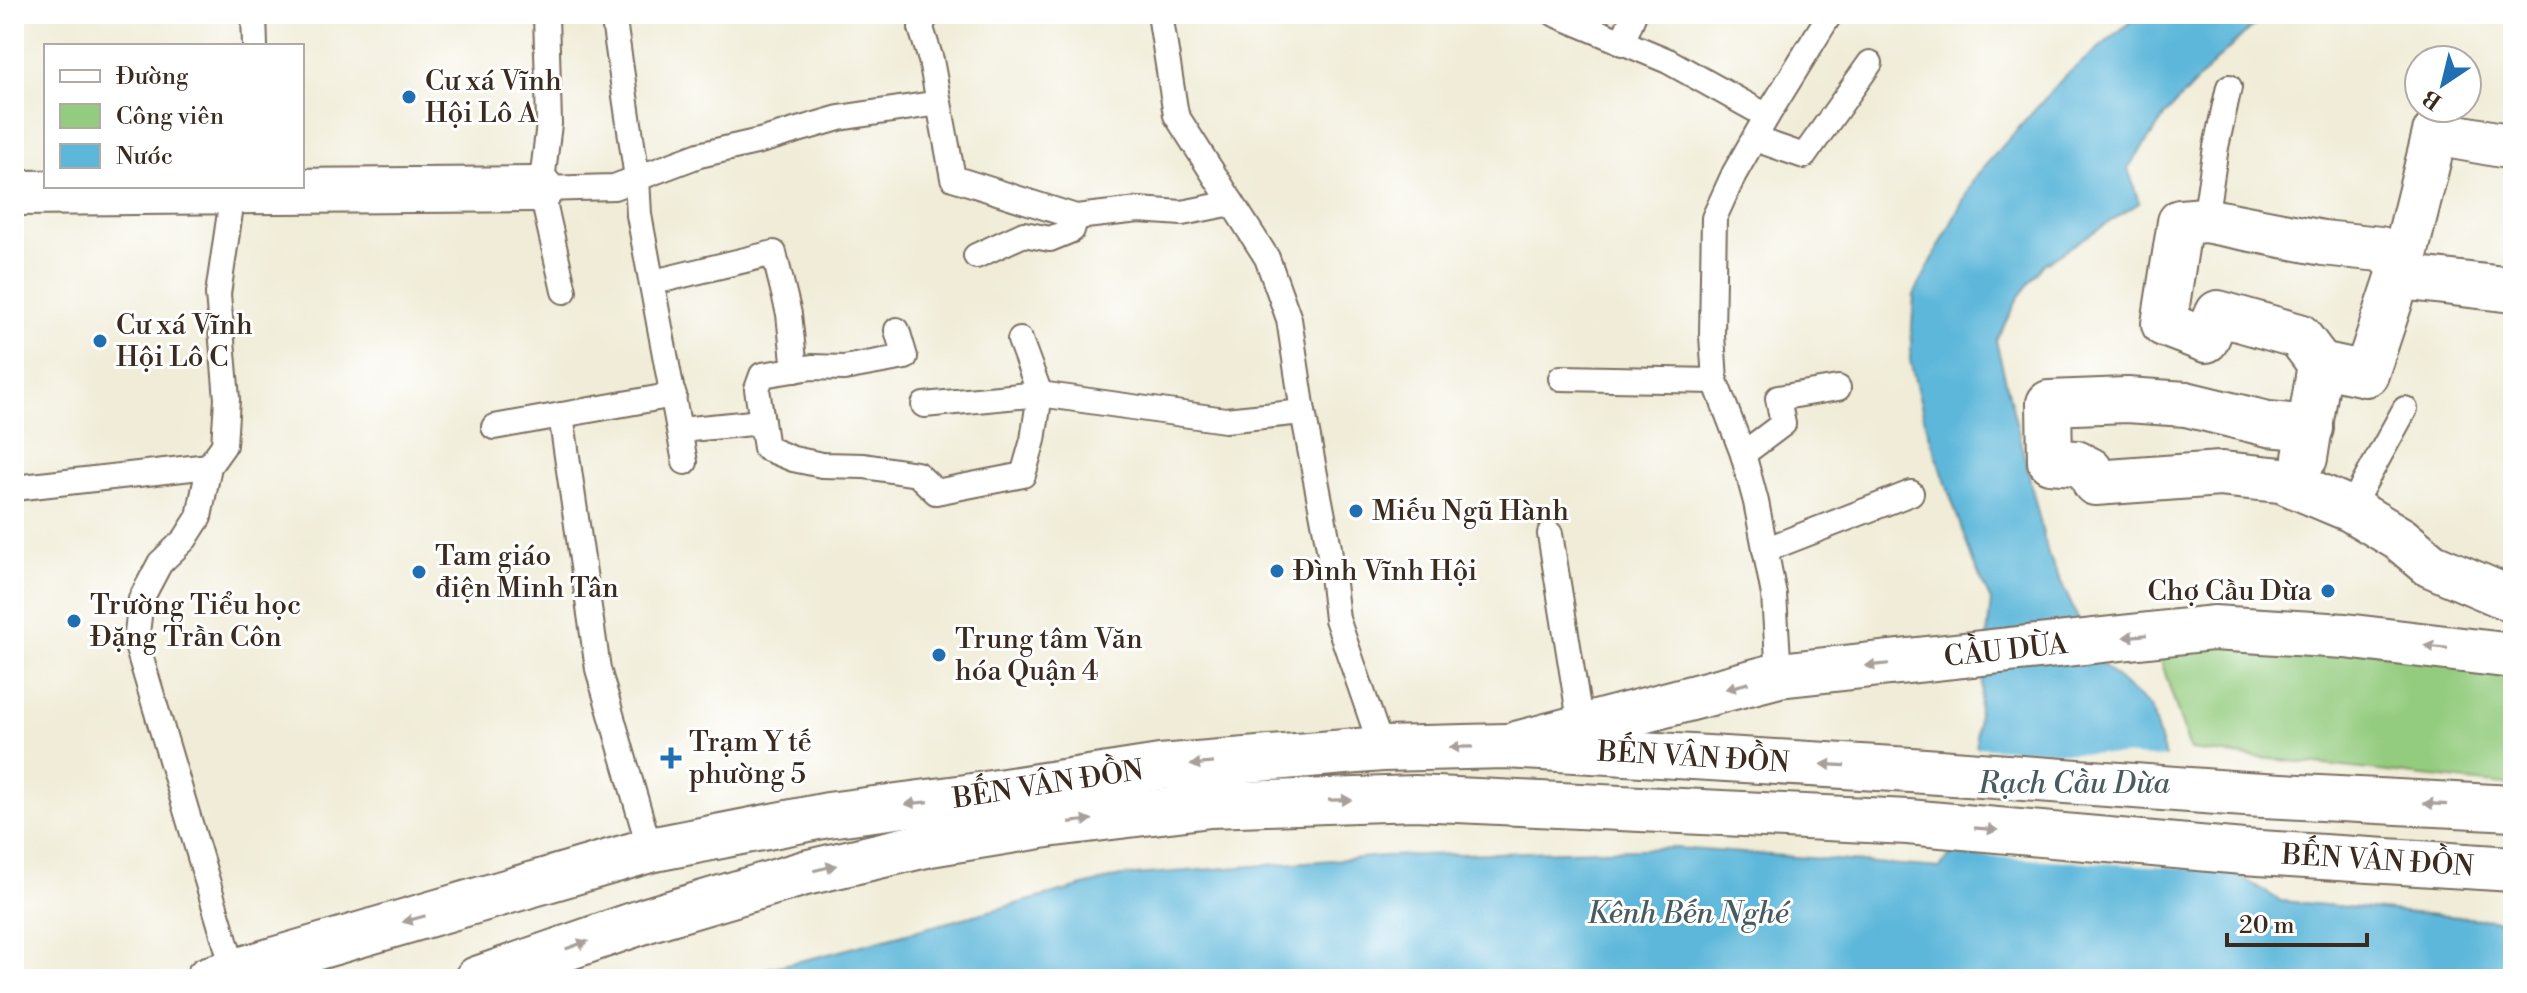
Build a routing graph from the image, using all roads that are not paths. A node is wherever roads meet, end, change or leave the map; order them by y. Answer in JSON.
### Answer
{"nodes":[{"id":1,"x":254,"y":14,"type":"edge"},
{"id":2,"x":546,"y":14,"type":"edge"},
{"id":3,"x":926,"y":14,"type":"edge"},
{"id":4,"x":1160,"y":14,"type":"edge"},
{"id":5,"x":1555,"y":14,"type":"edge"},
{"id":6,"x":1634,"y":14,"type":"edge"},
{"id":7,"x":1830,"y":14,"type":"edge"},
{"id":8,"x":615,"y":28,"type":"dead end"},
{"id":9,"x":1622,"y":43,"type":"junction"},
{"id":10,"x":255,"y":44,"type":"edge"},
{"id":11,"x":1870,"y":63,"type":"dead end"},
{"id":12,"x":2229,"y":87,"type":"dead end"},
{"id":13,"x":939,"y":103,"type":"junction"},
{"id":14,"x":1767,"y":116,"type":"junction"},
{"id":15,"x":1755,"y":139,"type":"junction"},
{"id":16,"x":2513,"y":147,"type":"edge"},
{"id":17,"x":637,"y":178,"type":"junction"},
{"id":18,"x":235,"y":189,"type":"edge"},
{"id":19,"x":541,"y":189,"type":"junction"},
{"id":20,"x":14,"y":193,"type":"edge"},
{"id":21,"x":1232,"y":203,"type":"junction"},
{"id":22,"x":1076,"y":217,"type":"junction"},
{"id":23,"x":2205,"y":220,"type":"junction"},
{"id":24,"x":976,"y":256,"type":"dead end"},
{"id":25,"x":2403,"y":263,"type":"junction"},
{"id":26,"x":654,"y":282,"type":"junction"},
{"id":27,"x":2513,"y":290,"type":"edge"},
{"id":28,"x":564,"y":291,"type":"dead end"},
{"id":29,"x":897,"y":330,"type":"dead end"},
{"id":30,"x":1020,"y":340,"type":"dead end"},
{"id":31,"x":2320,"y":364,"type":"junction"},
{"id":32,"x":795,"y":370,"type":"junction"},
{"id":33,"x":1561,"y":378,"type":"dead end"},
{"id":34,"x":1715,"y":381,"type":"junction"},
{"id":35,"x":1838,"y":388,"type":"dead end"},
{"id":36,"x":1040,"y":394,"type":"junction"},
{"id":37,"x":674,"y":395,"type":"junction"},
{"id":38,"x":924,"y":405,"type":"dead end"},
{"id":39,"x":2405,"y":409,"type":"dead end"},
{"id":40,"x":1303,"y":412,"type":"junction"},
{"id":41,"x":561,"y":415,"type":"junction"},
{"id":42,"x":762,"y":422,"type":"junction"},
{"id":43,"x":494,"y":427,"type":"dead end"},
{"id":44,"x":2311,"y":428,"type":"junction"},
{"id":45,"x":680,"y":430,"type":"junction"},
{"id":46,"x":1743,"y":454,"type":"junction"},
{"id":47,"x":685,"y":462,"type":"dead end"},
{"id":48,"x":209,"y":466,"type":"junction"},
{"id":49,"x":14,"y":488,"type":"edge"},
{"id":50,"x":2300,"y":488,"type":"junction"},
{"id":51,"x":1911,"y":493,"type":"dead end"},
{"id":52,"x":2350,"y":509,"type":"junction"},
{"id":53,"x":1550,"y":534,"type":"dead end"},
{"id":54,"x":1765,"y":550,"type":"junction"},
{"id":55,"x":2513,"y":600,"type":"edge"},
{"id":56,"x":2513,"y":656,"type":"edge"},
{"id":57,"x":1796,"y":673,"type":"junction"},
{"id":58,"x":1581,"y":727,"type":"junction"},
{"id":59,"x":1506,"y":746,"type":"junction"},
{"id":60,"x":1382,"y":749,"type":"junction"},
{"id":61,"x":2513,"y":808,"type":"edge"},
{"id":62,"x":650,"y":850,"type":"junction"},
{"id":63,"x":2513,"y":869,"type":"edge"},
{"id":64,"x":221,"y":975,"type":"edge"},
{"id":65,"x":477,"y":979,"type":"edge"}],
"edges":[{"from":1,"to":10,"type":"lane"},
{"from":2,"to":19,"type":"lane"},
{"from":3,"to":13,"type":"lane"},
{"from":4,"to":21,"type":"lane"},
{"from":5,"to":9,"type":"lane"},
{"from":6,"to":9,"type":"lane"},
{"from":7,"to":14,"type":"lane"},
{"from":8,"to":17,"type":"lane"},
{"from":9,"to":14,"type":"lane"},
{"from":11,"to":15,"type":"lane"},
{"from":12,"to":23,"type":"lane"},
{"from":13,"to":17,"type":"lane"},
{"from":13,"to":22,"type":"lane"},
{"from":14,"to":15,"type":"lane"},
{"from":15,"to":34,"type":"lane"},
{"from":16,"to":25,"type":"main road"},
{"from":17,"to":19,"type":"lane"},
{"from":17,"to":26,"type":"lane"},
{"from":18,"to":19,"type":"main road"},
{"from":18,"to":20,"type":"main road"},
{"from":18,"to":48,"type":"lane"},
{"from":19,"to":28,"type":"lane"},
{"from":21,"to":22,"type":"lane"},
{"from":21,"to":40,"type":"lane"},
{"from":22,"to":24,"type":"lane"},
{"from":23,"to":25,"type":"main road"},
{"from":23,"to":31,"type":"main road"},
{"from":25,"to":27,"type":"main road"},
{"from":25,"to":31,"type":"main road"},
{"from":26,"to":32,"type":"lane"},
{"from":26,"to":37,"type":"lane"},
{"from":29,"to":32,"type":"lane"},
{"from":30,"to":36,"type":"lane"},
{"from":31,"to":44,"type":"main road"},
{"from":32,"to":42,"type":"lane"},
{"from":33,"to":34,"type":"lane"},
{"from":34,"to":46,"type":"lane"},
{"from":35,"to":46,"type":"lane"},
{"from":36,"to":38,"type":"lane"},
{"from":36,"to":40,"type":"lane"},
{"from":36,"to":42,"type":"lane"},
{"from":37,"to":41,"type":"lane"},
{"from":37,"to":45,"type":"lane"},
{"from":39,"to":52,"type":"lane"},
{"from":40,"to":60,"type":"lane"},
{"from":41,"to":43,"type":"lane"},
{"from":41,"to":62,"type":"lane"},
{"from":42,"to":45,"type":"lane"},
{"from":44,"to":50,"type":"main road"},
{"from":44,"to":50,"type":"main road"},
{"from":45,"to":47,"type":"lane"},
{"from":46,"to":54,"type":"lane"},
{"from":48,"to":49,"type":"lane"},
{"from":48,"to":64,"type":"lane"},
{"from":50,"to":52,"type":"main road"},
{"from":51,"to":54,"type":"lane"},
{"from":52,"to":55,"type":"main road"},
{"from":53,"to":58,"type":"lane"},
{"from":54,"to":57,"type":"lane"},
{"from":56,"to":57,"type":"main road","name":"CẦU DỪA","one_way":true},
{"from":57,"to":58,"type":"main road","name":"CẦU DỪA","one_way":true},
{"from":58,"to":59,"type":"main road","name":"CẦU DỪA"},
{"from":59,"to":60,"type":"main road","name":"BẾN VÂN ĐỒN","one_way":true},
{"from":61,"to":59,"type":"main road","name":"BẾN VÂN ĐỒN","one_way":true},
{"from":60,"to":62,"type":"main road","name":"BẾN VÂN ĐỒN","one_way":true},
{"from":62,"to":64,"type":"main road","name":"BẾN VÂN ĐỒN","one_way":true},
{"from":65,"to":63,"type":"main road","name":"BẾN VÂN ĐỒN","one_way":true}]}
